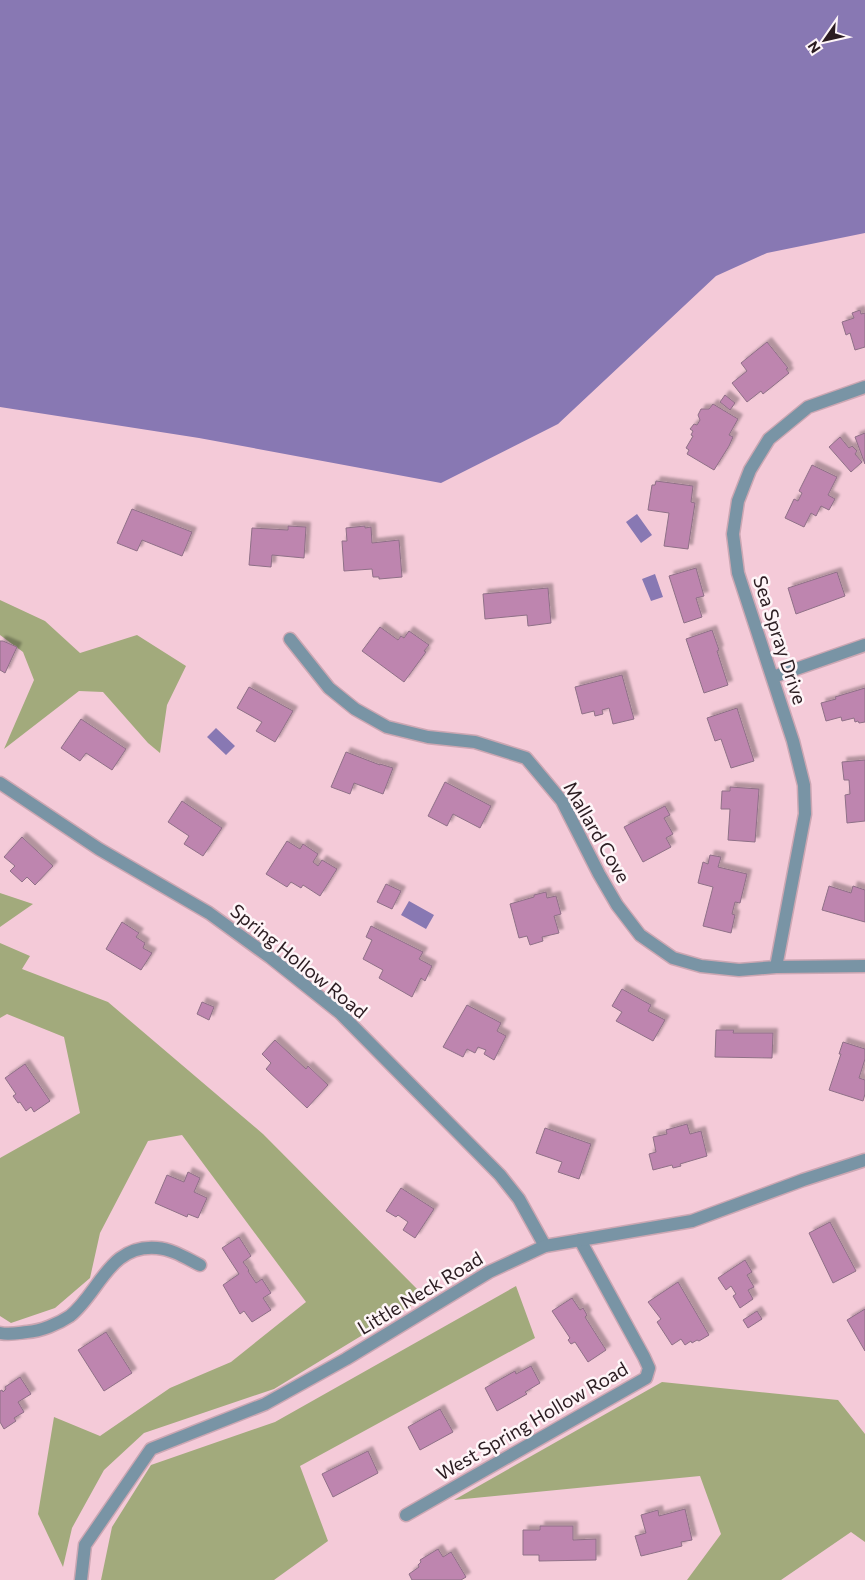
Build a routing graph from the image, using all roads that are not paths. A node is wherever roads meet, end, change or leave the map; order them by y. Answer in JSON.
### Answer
{"nodes":[{"id":1,"x":865,"y":387,"type":"edge"},
{"id":2,"x":290,"y":639,"type":"dead end"},
{"id":3,"x":865,"y":645,"type":"edge"},
{"id":4,"x":773,"y":677,"type":"junction"},
{"id":5,"x":0,"y":784,"type":"edge"},
{"id":6,"x":865,"y":966,"type":"edge"},
{"id":7,"x":776,"y":967,"type":"junction"},
{"id":8,"x":865,"y":1161,"type":"edge"},
{"id":9,"x":580,"y":1240,"type":"junction"},
{"id":10,"x":545,"y":1246,"type":"junction"},
{"id":11,"x":200,"y":1265,"type":"dead end"},
{"id":12,"x":0,"y":1333,"type":"edge"},
{"id":13,"x":406,"y":1515,"type":"dead end"},
{"id":14,"x":81,"y":1580,"type":"edge"}],
"edges":[{"from":1,"to":4,"type":"street","name":"Sea Spray Drive"},
{"from":2,"to":7,"type":"street","name":"Mallard Cove"},
{"from":3,"to":4,"type":"street"},
{"from":4,"to":7,"type":"street","name":"Sea Spray Drive"},
{"from":5,"to":10,"type":"street","name":"Spring Hollow Road"},
{"from":6,"to":7,"type":"street","name":"Mallard Cove"},
{"from":8,"to":9,"type":"street","name":"Little Neck Road"},
{"from":9,"to":10,"type":"street","name":"Little Neck Road"},
{"from":9,"to":13,"type":"street","name":"West Spring Hollow Road"},
{"from":10,"to":14,"type":"street","name":"Little Neck Road"},
{"from":11,"to":12,"type":"street"}]}
